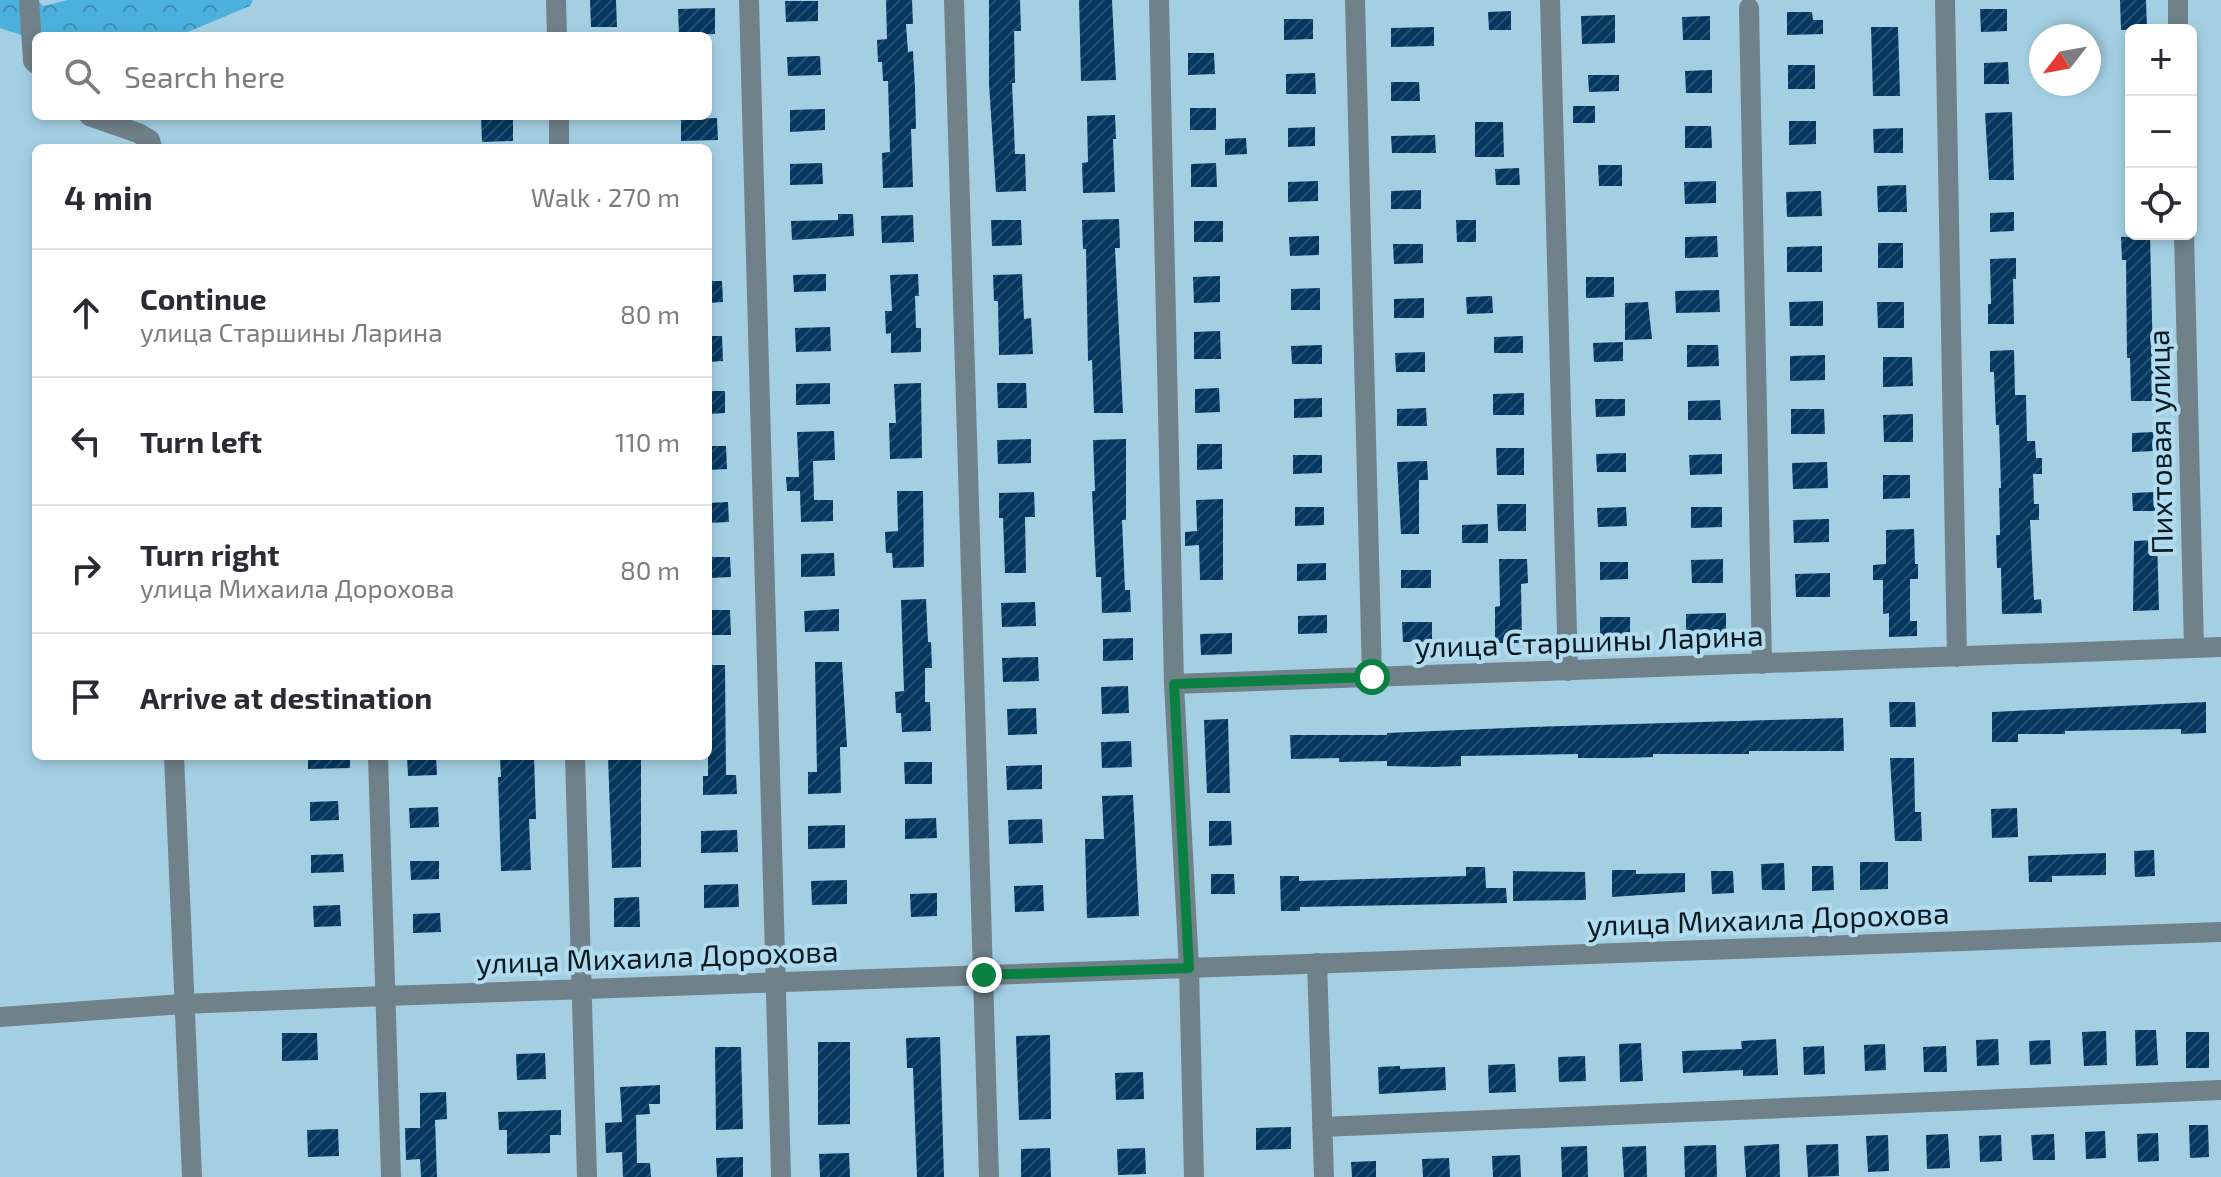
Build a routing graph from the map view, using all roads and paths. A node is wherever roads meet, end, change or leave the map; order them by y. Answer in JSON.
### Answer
{"nodes":[{"id":1,"x":29,"y":0,"type":"edge"},
{"id":2,"x":556,"y":0,"type":"edge"},
{"id":3,"x":749,"y":0,"type":"edge"},
{"id":4,"x":954,"y":0,"type":"edge"},
{"id":5,"x":1159,"y":0,"type":"edge"},
{"id":6,"x":1355,"y":0,"type":"edge"},
{"id":7,"x":1550,"y":0,"type":"edge"},
{"id":8,"x":2178,"y":0,"type":"edge"},
{"id":9,"x":1945,"y":1,"type":"edge"},
{"id":10,"x":1749,"y":8,"type":"dead end"},
{"id":11,"x":2178,"y":24,"type":"edge"},
{"id":12,"x":557,"y":32,"type":"edge"},
{"id":13,"x":32,"y":46,"type":"edge"},
{"id":14,"x":101,"y":120,"type":"edge"},
{"id":15,"x":559,"y":120,"type":"edge"},
{"id":16,"x":151,"y":144,"type":"edge"},
{"id":17,"x":559,"y":144,"type":"edge"},
{"id":18,"x":2184,"y":240,"type":"edge"},
{"id":19,"x":2221,"y":647,"type":"edge"},
{"id":20,"x":2194,"y":648,"type":"junction"},
{"id":21,"x":1957,"y":657,"type":"junction"},
{"id":22,"x":1762,"y":664,"type":"junction"},
{"id":23,"x":1568,"y":671,"type":"junction"},
{"id":24,"x":1372,"y":677,"type":"junction"},
{"id":25,"x":1174,"y":684,"type":"junction"},
{"id":26,"x":174,"y":760,"type":"edge"},
{"id":27,"x":378,"y":760,"type":"edge"},
{"id":28,"x":575,"y":760,"type":"edge"},
{"id":29,"x":2221,"y":932,"type":"edge"},
{"id":30,"x":1317,"y":963,"type":"junction"},
{"id":31,"x":1189,"y":968,"type":"junction"},
{"id":32,"x":984,"y":975,"type":"junction"},
{"id":33,"x":775,"y":982,"type":"junction"},
{"id":34,"x":581,"y":990,"type":"junction"},
{"id":35,"x":385,"y":996,"type":"junction"},
{"id":36,"x":183,"y":1004,"type":"junction"},
{"id":37,"x":0,"y":1017,"type":"edge"},
{"id":38,"x":2221,"y":1090,"type":"edge"},
{"id":39,"x":1322,"y":1127,"type":"junction"},
{"id":40,"x":192,"y":1177,"type":"edge"},
{"id":41,"x":391,"y":1177,"type":"edge"},
{"id":42,"x":587,"y":1177,"type":"edge"},
{"id":43,"x":781,"y":1177,"type":"edge"},
{"id":44,"x":989,"y":1177,"type":"edge"},
{"id":45,"x":1194,"y":1177,"type":"edge"},
{"id":46,"x":1324,"y":1177,"type":"edge"}],
"edges":[{"from":1,"to":13,"type":"street"},
{"from":2,"to":12,"type":"street"},
{"from":3,"to":33,"type":"street"},
{"from":4,"to":32,"type":"street"},
{"from":5,"to":25,"type":"street"},
{"from":6,"to":24,"type":"street"},
{"from":7,"to":23,"type":"street"},
{"from":8,"to":11,"type":"street"},
{"from":9,"to":21,"type":"street"},
{"from":10,"to":22,"type":"street"},
{"from":14,"to":16,"type":"street"},
{"from":15,"to":17,"type":"street"},
{"from":18,"to":20,"type":"street","name":"Пихтовая улица"},
{"from":19,"to":20,"type":"street","name":"улица Старшины Ларина"},
{"from":20,"to":21,"type":"street","name":"улица Старшины Ларина"},
{"from":21,"to":22,"type":"street","name":"улица Старшины Ларина"},
{"from":22,"to":23,"type":"street","name":"улица Старшины Ларина"},
{"from":23,"to":24,"type":"street","name":"улица Старшины Ларина"},
{"from":24,"to":25,"type":"street","name":"улица Старшины Ларина"},
{"from":25,"to":31,"type":"street"},
{"from":26,"to":36,"type":"street"},
{"from":27,"to":35,"type":"street"},
{"from":28,"to":34,"type":"street"},
{"from":29,"to":30,"type":"street","name":"улица Михаила Дорохова"},
{"from":30,"to":31,"type":"street","name":"улица Михаила Дорохова"},
{"from":30,"to":39,"type":"street"},
{"from":31,"to":32,"type":"street","name":"улица Михаила Дорохова"},
{"from":31,"to":45,"type":"street"},
{"from":32,"to":33,"type":"street","name":"улица Михаила Дорохова"},
{"from":32,"to":44,"type":"street"},
{"from":33,"to":34,"type":"street","name":"улица Михаила Дорохова"},
{"from":33,"to":43,"type":"street"},
{"from":34,"to":35,"type":"street","name":"улица Михаила Дорохова"},
{"from":34,"to":42,"type":"street"},
{"from":35,"to":36,"type":"street","name":"улица Михаила Дорохова"},
{"from":35,"to":41,"type":"street"},
{"from":36,"to":37,"type":"street","name":"улица Михаила Дорохова"},
{"from":36,"to":40,"type":"street"},
{"from":38,"to":39,"type":"street"},
{"from":39,"to":46,"type":"street"}]}
